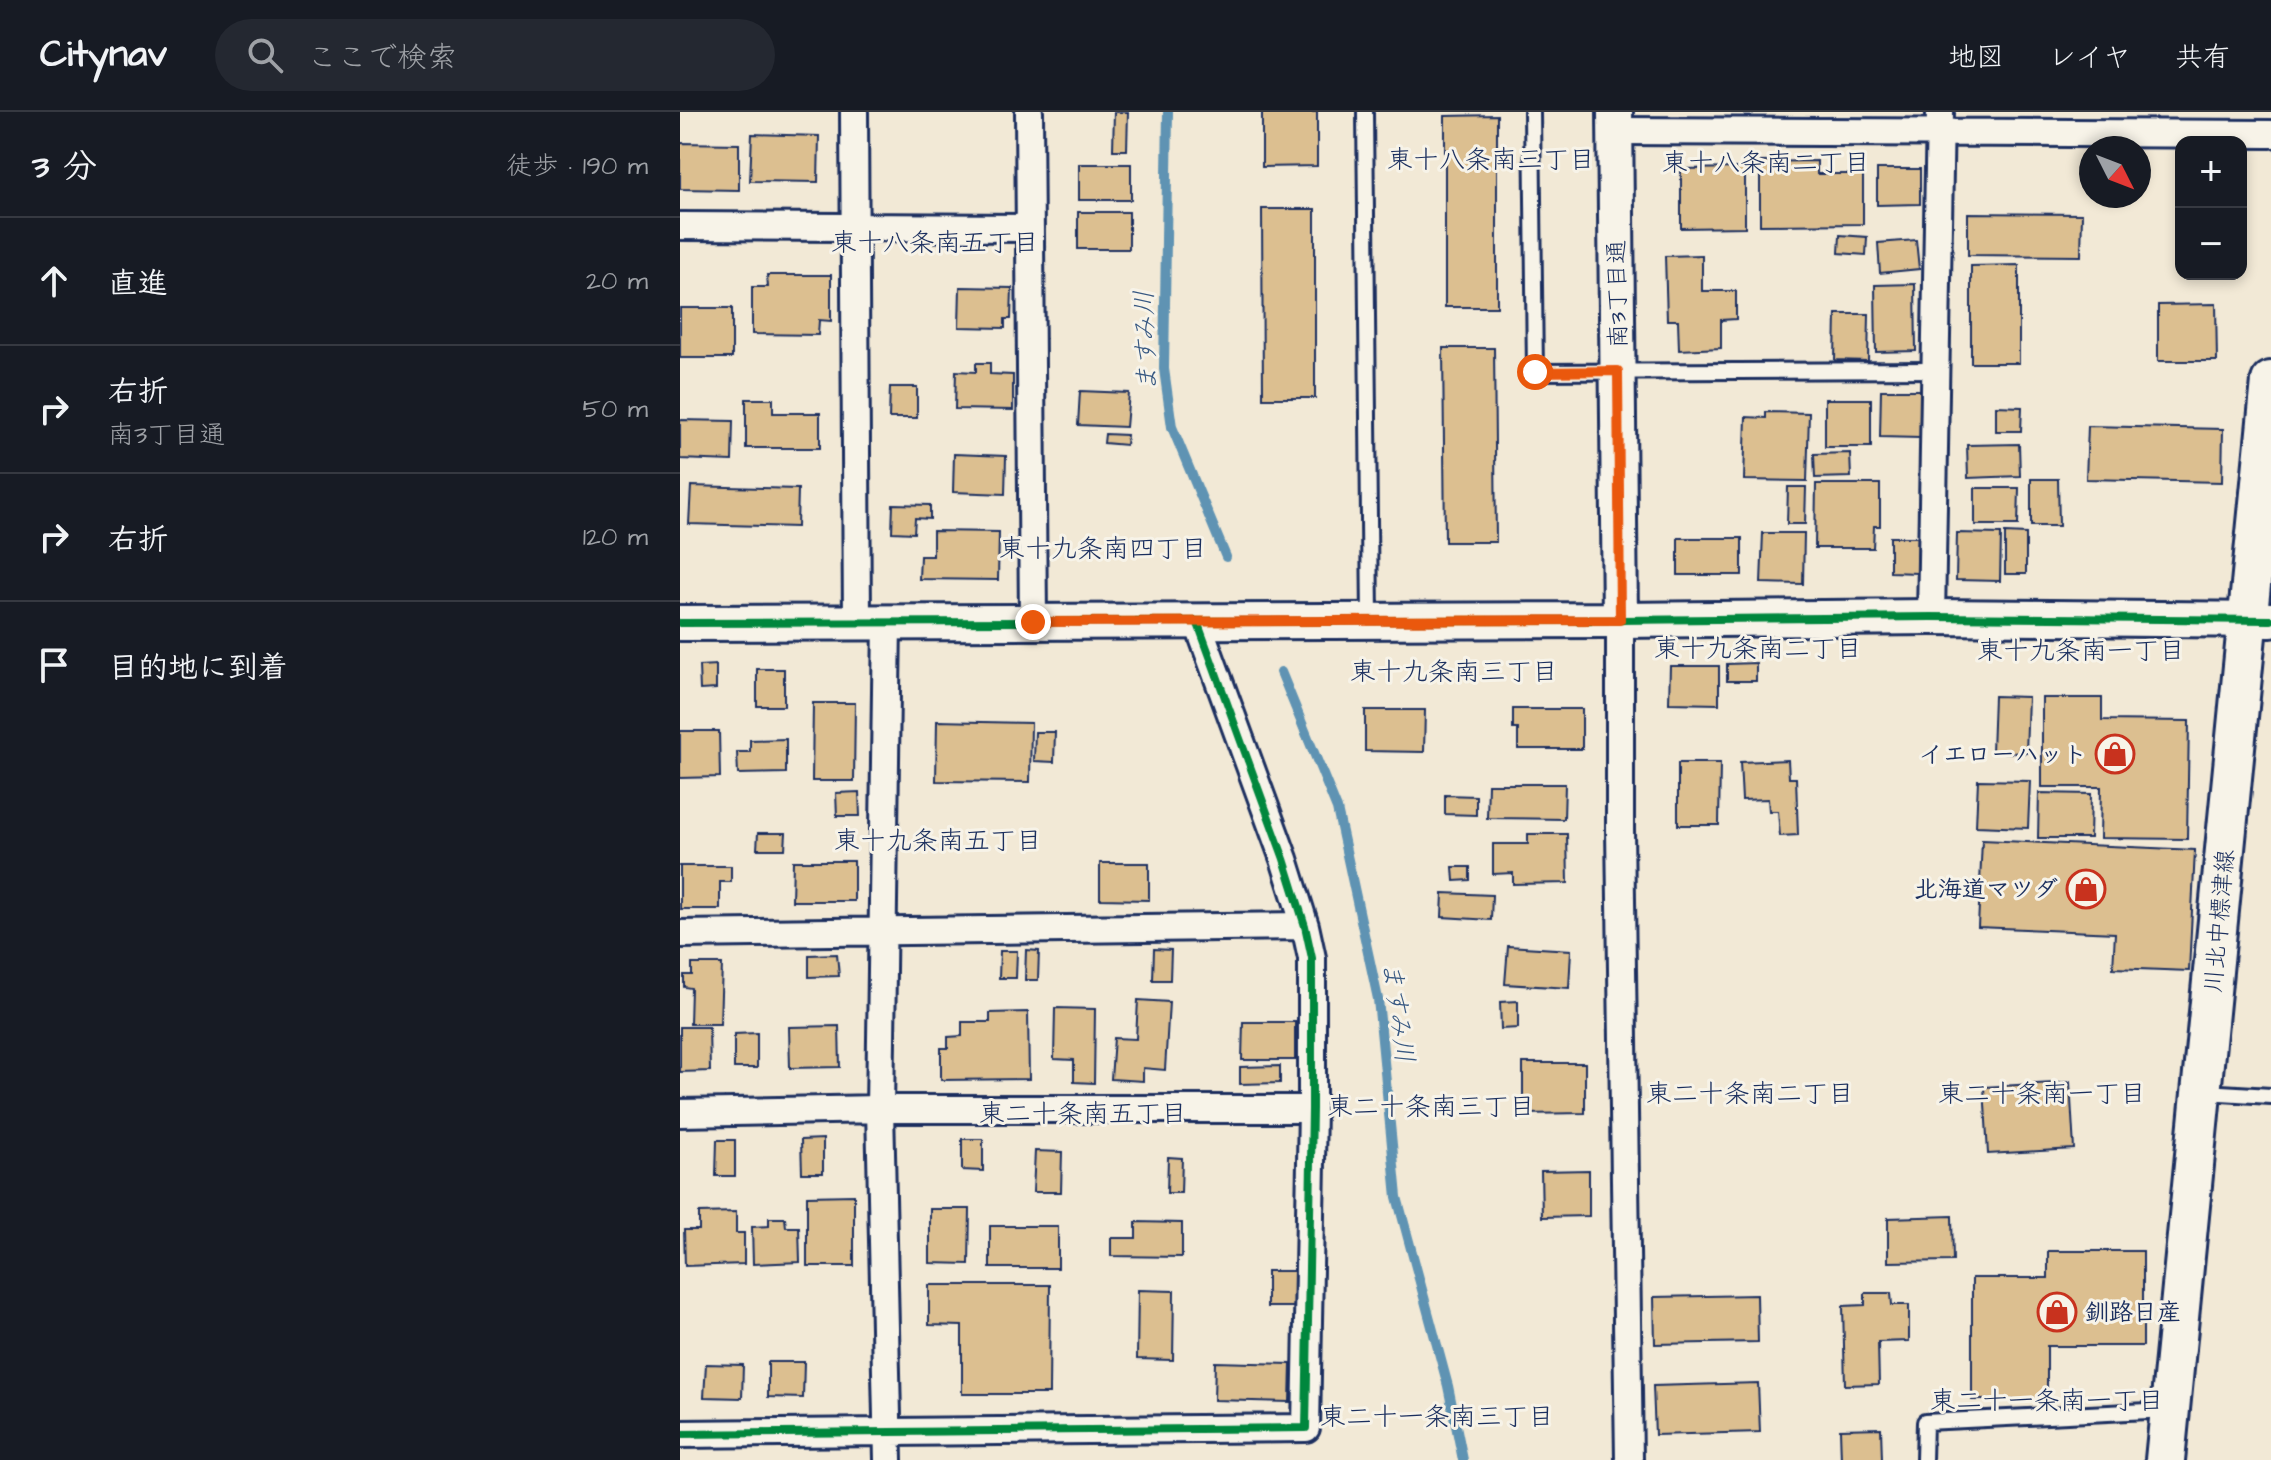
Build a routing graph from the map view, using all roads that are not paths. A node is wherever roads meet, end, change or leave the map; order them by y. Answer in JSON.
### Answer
{"nodes":[{"id":1,"x":854,"y":112,"type":"edge"},
{"id":2,"x":1029,"y":112,"type":"edge"},
{"id":3,"x":1365,"y":112,"type":"edge"},
{"id":4,"x":1532,"y":112,"type":"edge"},
{"id":5,"x":1615,"y":121,"type":"edge"},
{"id":6,"x":1940,"y":122,"type":"edge"},
{"id":7,"x":2271,"y":134,"type":"edge"},
{"id":8,"x":680,"y":226,"type":"edge"},
{"id":9,"x":1030,"y":228,"type":"junction"},
{"id":10,"x":856,"y":229,"type":"junction"},
{"id":11,"x":1935,"y":370,"type":"junction"},
{"id":12,"x":1618,"y":371,"type":"junction"},
{"id":13,"x":2271,"y":381,"type":"edge"},
{"id":14,"x":1931,"y":617,"type":"junction"},
{"id":15,"x":1620,"y":620,"type":"junction"},
{"id":16,"x":2259,"y":620,"type":"edge"},
{"id":17,"x":1197,"y":621,"type":"junction"},
{"id":18,"x":1370,"y":621,"type":"junction"},
{"id":19,"x":872,"y":622,"type":"junction"},
{"id":20,"x":1033,"y":622,"type":"junction"},
{"id":21,"x":680,"y":623,"type":"edge"},
{"id":22,"x":1305,"y":926,"type":"junction"},
{"id":23,"x":882,"y":931,"type":"junction"},
{"id":24,"x":680,"y":934,"type":"edge"},
{"id":25,"x":2202,"y":1092,"type":"junction"},
{"id":26,"x":2271,"y":1096,"type":"edge"},
{"id":27,"x":880,"y":1109,"type":"junction"},
{"id":28,"x":1312,"y":1109,"type":"junction"},
{"id":29,"x":680,"y":1113,"type":"edge"},
{"id":30,"x":2168,"y":1410,"type":"junction"},
{"id":31,"x":888,"y":1433,"type":"junction"},
{"id":32,"x":680,"y":1434,"type":"edge"},
{"id":33,"x":888,"y":1460,"type":"edge"},
{"id":34,"x":1629,"y":1460,"type":"edge"},
{"id":35,"x":1924,"y":1460,"type":"edge"},
{"id":36,"x":2165,"y":1460,"type":"edge"}],
"edges":[{"from":1,"to":10,"type":"street"},
{"from":2,"to":9,"type":"street"},
{"from":3,"to":18,"type":"lane"},
{"from":4,"to":12,"type":"lane"},
{"from":5,"to":6,"type":"street"},
{"from":5,"to":12,"type":"street","name":"南3丁目通"},
{"from":6,"to":7,"type":"street"},
{"from":6,"to":11,"type":"street"},
{"from":8,"to":10,"type":"street"},
{"from":9,"to":10,"type":"street"},
{"from":9,"to":20,"type":"street"},
{"from":10,"to":19,"type":"street"},
{"from":11,"to":12,"type":"lane"},
{"from":11,"to":14,"type":"street"},
{"from":12,"to":15,"type":"street","name":"南3丁目通"},
{"from":13,"to":16,"type":"main road","name":"川北中標津線"},
{"from":14,"to":15,"type":"street"},
{"from":14,"to":16,"type":"street"},
{"from":15,"to":18,"type":"street"},
{"from":15,"to":34,"type":"street"},
{"from":16,"to":25,"type":"main road","name":"川北中標津線"},
{"from":17,"to":18,"type":"street"},
{"from":17,"to":20,"type":"street"},
{"from":17,"to":22,"type":"street"},
{"from":19,"to":20,"type":"street"},
{"from":19,"to":21,"type":"street"},
{"from":19,"to":23,"type":"street"},
{"from":22,"to":23,"type":"street"},
{"from":22,"to":28,"type":"street"},
{"from":23,"to":24,"type":"street"},
{"from":23,"to":27,"type":"street"},
{"from":25,"to":26,"type":"lane"},
{"from":25,"to":30,"type":"main road","name":"川北中標津線"},
{"from":27,"to":28,"type":"street"},
{"from":27,"to":29,"type":"street"},
{"from":27,"to":31,"type":"street"},
{"from":28,"to":31,"type":"street"},
{"from":30,"to":35,"type":"lane"},
{"from":30,"to":36,"type":"main road","name":"川北中標津線"},
{"from":31,"to":32,"type":"street"},
{"from":31,"to":33,"type":"street"}]}
